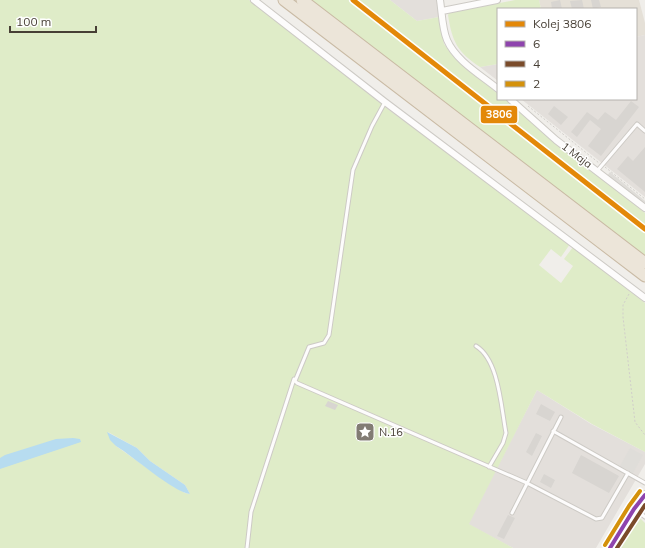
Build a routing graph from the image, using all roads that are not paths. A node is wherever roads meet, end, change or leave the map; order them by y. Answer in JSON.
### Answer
{"nodes":[{"id":1,"x":254,"y":0,"type":"edge"},
{"id":2,"x":284,"y":0,"type":"edge"},
{"id":3,"x":302,"y":0,"type":"edge"},
{"id":4,"x":440,"y":0,"type":"edge"},
{"id":5,"x":497,"y":0,"type":"edge"},
{"id":6,"x":442,"y":11,"type":"junction"},
{"id":7,"x":497,"y":88,"type":"edge"},
{"id":8,"x":511,"y":100,"type":"edge"},
{"id":9,"x":385,"y":102,"type":"junction"},
{"id":10,"x":645,"y":131,"type":"edge"},
{"id":11,"x":597,"y":171,"type":"junction"},
{"id":12,"x":645,"y":208,"type":"edge"},
{"id":13,"x":645,"y":263,"type":"edge"},
{"id":14,"x":645,"y":276,"type":"edge"},
{"id":15,"x":645,"y":298,"type":"edge"},
{"id":16,"x":476,"y":346,"type":"dead end"},
{"id":17,"x":295,"y":378,"type":"junction"},
{"id":18,"x":561,"y":417,"type":"dead end"},
{"id":19,"x":553,"y":431,"type":"junction"},
{"id":20,"x":489,"y":467,"type":"junction"},
{"id":21,"x":628,"y":473,"type":"junction"},
{"id":22,"x":645,"y":478,"type":"edge"},
{"id":23,"x":527,"y":483,"type":"junction"},
{"id":24,"x":644,"y":483,"type":"edge"},
{"id":25,"x":645,"y":495,"type":"edge"},
{"id":26,"x":634,"y":509,"type":"junction"},
{"id":27,"x":512,"y":513,"type":"dead end"},
{"id":28,"x":645,"y":517,"type":"edge"},
{"id":29,"x":247,"y":548,"type":"edge"},
{"id":30,"x":610,"y":548,"type":"edge"}],
"edges":[{"from":1,"to":9,"type":"street"},
{"from":2,"to":14,"type":"highway"},
{"from":3,"to":13,"type":"highway"},
{"from":4,"to":6,"type":"street"},
{"from":5,"to":6,"type":"street"},
{"from":6,"to":7,"type":"street"},
{"from":8,"to":11,"type":"street","name":"1 Maja"},
{"from":9,"to":15,"type":"street"},
{"from":9,"to":17,"type":"lane"},
{"from":10,"to":11,"type":"lane"},
{"from":11,"to":12,"type":"street","name":"1 Maja"},
{"from":16,"to":20,"type":"lane"},
{"from":17,"to":20,"type":"lane"},
{"from":17,"to":29,"type":"lane"},
{"from":18,"to":19,"type":"lane"},
{"from":19,"to":21,"type":"lane"},
{"from":19,"to":23,"type":"lane"},
{"from":20,"to":23,"type":"lane"},
{"from":21,"to":23,"type":"lane"},
{"from":21,"to":24,"type":"lane"},
{"from":22,"to":24,"type":"lane"},
{"from":23,"to":27,"type":"lane"},
{"from":25,"to":26,"type":"street"},
{"from":26,"to":28,"type":"lane"},
{"from":26,"to":30,"type":"street"}]}
